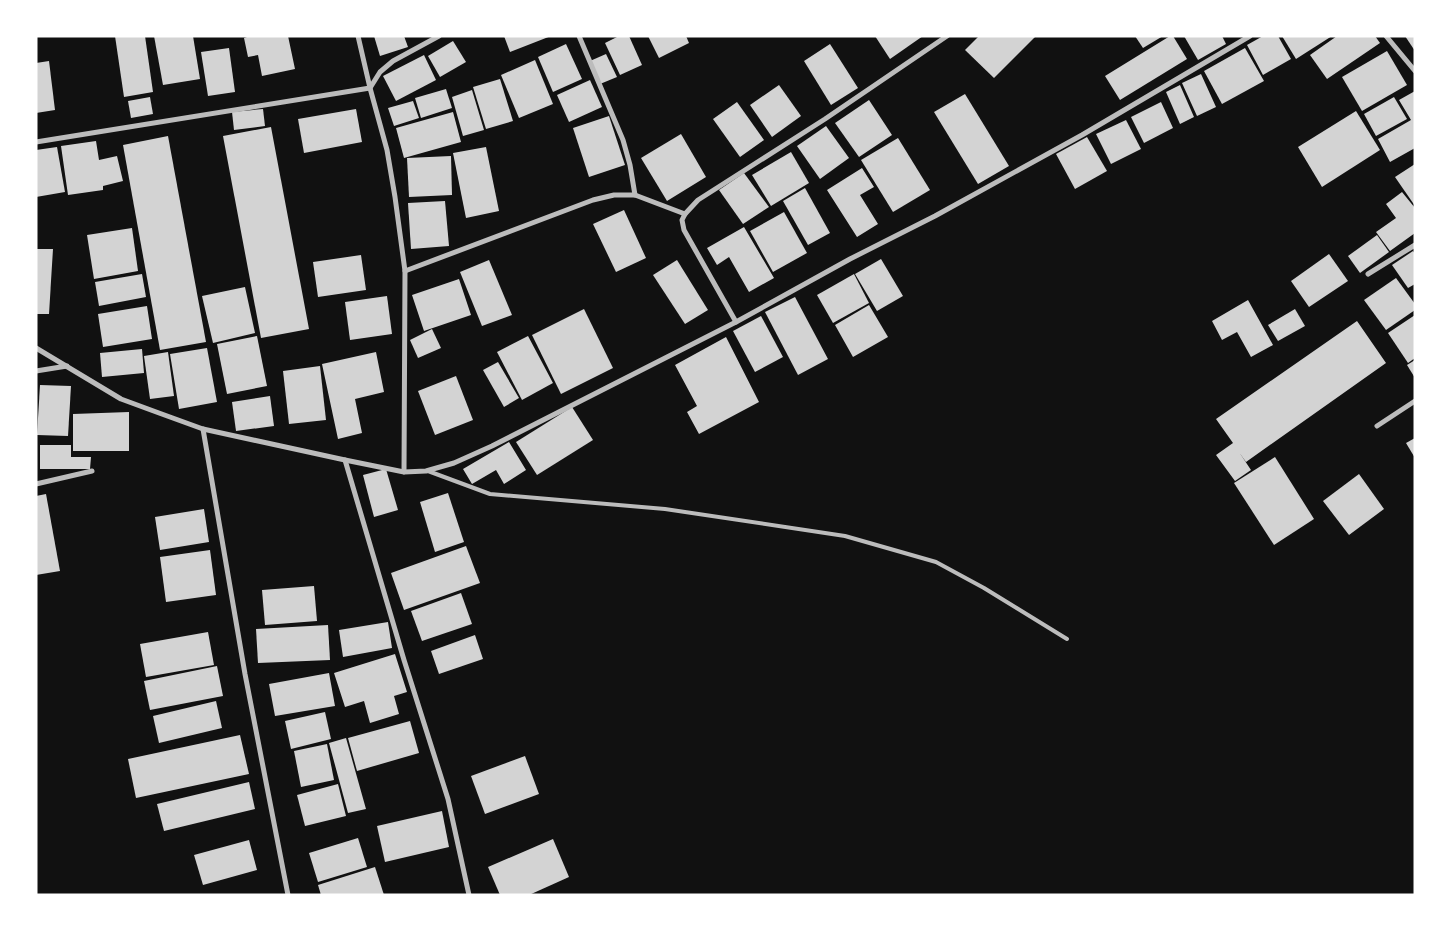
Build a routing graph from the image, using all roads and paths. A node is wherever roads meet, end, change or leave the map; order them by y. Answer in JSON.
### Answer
{"nodes":[{"id":1,"x":358,"y":36,"type":"edge"},
{"id":2,"x":440,"y":36,"type":"edge"},
{"id":3,"x":579,"y":36,"type":"edge"},
{"id":4,"x":947,"y":36,"type":"edge"},
{"id":5,"x":1250,"y":36,"type":"edge"},
{"id":6,"x":1386,"y":36,"type":"edge"},
{"id":7,"x":1415,"y":71,"type":"edge"},
{"id":8,"x":370,"y":88,"type":"junction"},
{"id":9,"x":36,"y":142,"type":"edge"},
{"id":10,"x":635,"y":195,"type":"junction"},
{"id":11,"x":685,"y":214,"type":"junction"},
{"id":12,"x":1415,"y":245,"type":"edge"},
{"id":13,"x":405,"y":271,"type":"junction"},
{"id":14,"x":1368,"y":274,"type":"dead end"},
{"id":15,"x":736,"y":322,"type":"junction"},
{"id":16,"x":36,"y":348,"type":"edge"},
{"id":17,"x":67,"y":366,"type":"junction"},
{"id":18,"x":36,"y":372,"type":"edge"},
{"id":19,"x":1415,"y":402,"type":"edge"},
{"id":20,"x":1377,"y":426,"type":"dead end"},
{"id":21,"x":203,"y":429,"type":"junction"},
{"id":22,"x":344,"y":460,"type":"junction"},
{"id":23,"x":426,"y":471,"type":"junction"},
{"id":24,"x":92,"y":472,"type":"dead end"},
{"id":25,"x":404,"y":472,"type":"junction"},
{"id":26,"x":36,"y":484,"type":"edge"},
{"id":27,"x":1067,"y":639,"type":"dead end"},
{"id":28,"x":288,"y":895,"type":"edge"},
{"id":29,"x":469,"y":895,"type":"edge"}],
"edges":[{"from":1,"to":8,"type":"street"},
{"from":2,"to":8,"type":"street"},
{"from":3,"to":10,"type":"street"},
{"from":4,"to":11,"type":"street"},
{"from":5,"to":15,"type":"street"},
{"from":6,"to":7,"type":"street"},
{"from":8,"to":9,"type":"street"},
{"from":8,"to":13,"type":"street"},
{"from":10,"to":11,"type":"street"},
{"from":10,"to":13,"type":"street"},
{"from":11,"to":15,"type":"street"},
{"from":12,"to":14,"type":"street"},
{"from":13,"to":25,"type":"street"},
{"from":15,"to":23,"type":"street"},
{"from":16,"to":17,"type":"street"},
{"from":17,"to":18,"type":"street"},
{"from":17,"to":21,"type":"street"},
{"from":19,"to":20,"type":"street"},
{"from":21,"to":22,"type":"street"},
{"from":21,"to":28,"type":"street"},
{"from":22,"to":25,"type":"street"},
{"from":22,"to":29,"type":"street"},
{"from":23,"to":25,"type":"street"},
{"from":23,"to":27,"type":"lane"},
{"from":24,"to":26,"type":"street"}]}
